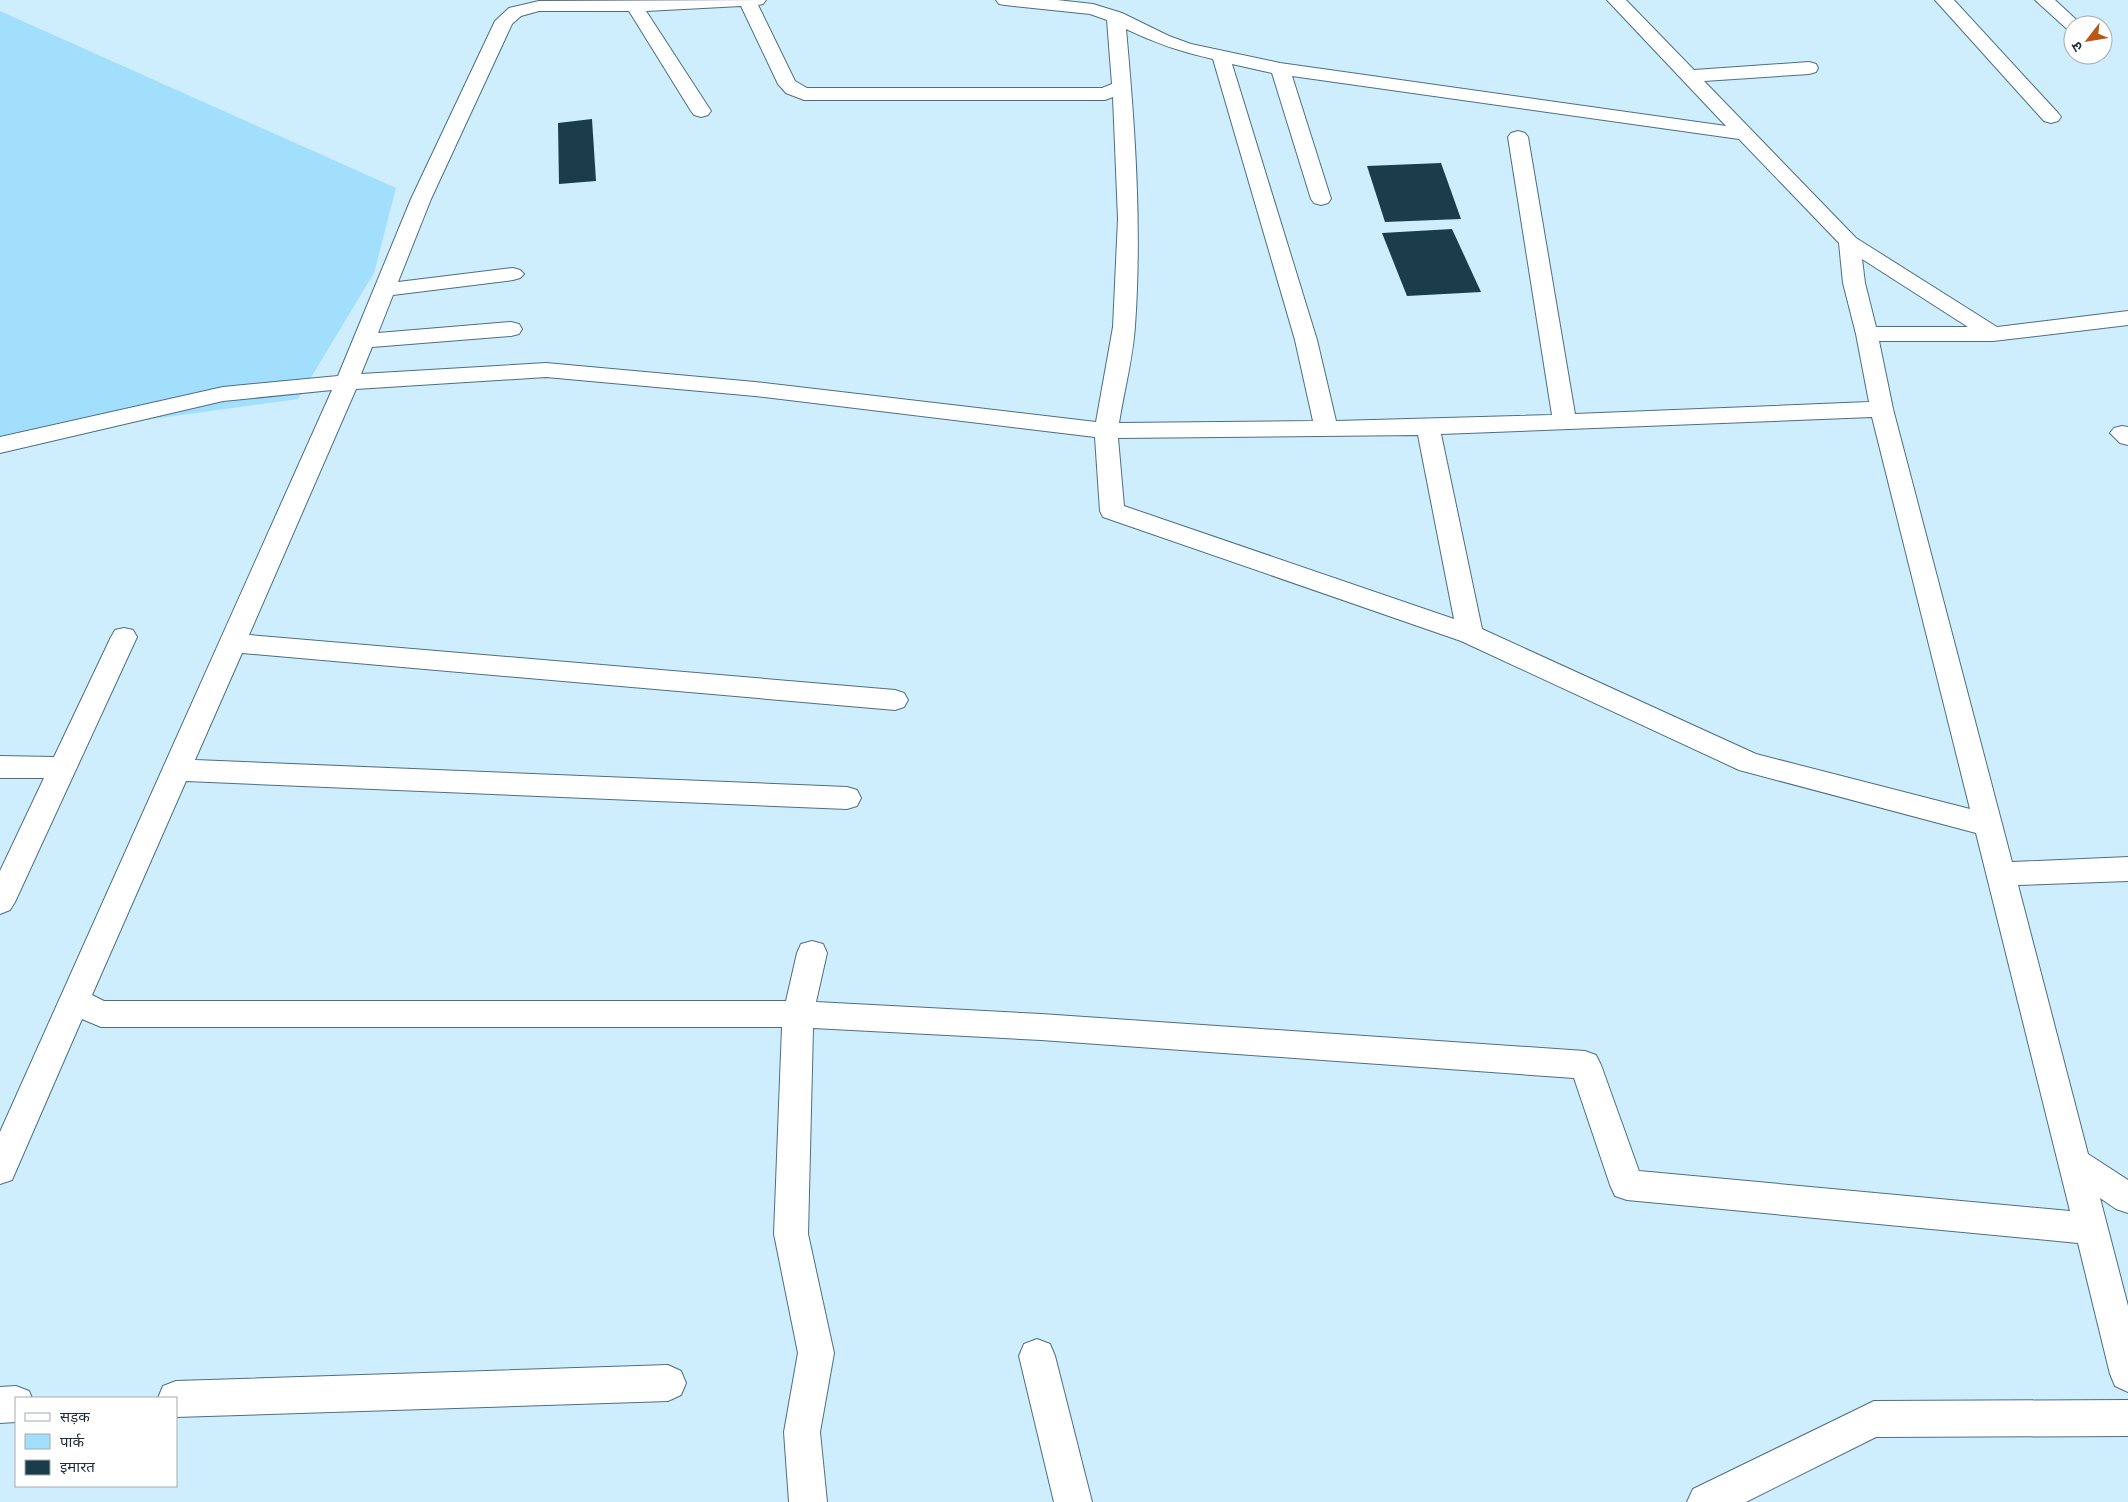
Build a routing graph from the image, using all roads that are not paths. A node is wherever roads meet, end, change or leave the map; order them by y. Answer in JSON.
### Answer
{"nodes":[{"id":1,"x":747,"y":0,"type":"edge"},
{"id":2,"x":757,"y":0,"type":"edge"},
{"id":3,"x":1005,"y":0,"type":"edge"},
{"id":4,"x":1616,"y":0,"type":"edge"},
{"id":5,"x":1944,"y":0,"type":"edge"},
{"id":6,"x":2044,"y":0,"type":"edge"},
{"id":7,"x":537,"y":3,"type":"edge"},
{"id":8,"x":634,"y":6,"type":"junction"},
{"id":9,"x":2063,"y":16,"type":"edge"},
{"id":10,"x":1116,"y":17,"type":"junction"},
{"id":11,"x":1221,"y":57,"type":"junction"},
{"id":12,"x":1809,"y":68,"type":"dead end"},
{"id":13,"x":1280,"y":70,"type":"junction"},
{"id":14,"x":1688,"y":76,"type":"junction"},
{"id":15,"x":1122,"y":87,"type":"junction"},
{"id":16,"x":701,"y":111,"type":"dead end"},
{"id":17,"x":2051,"y":117,"type":"dead end"},
{"id":18,"x":1745,"y":134,"type":"junction"},
{"id":19,"x":1518,"y":136,"type":"dead end"},
{"id":20,"x":1321,"y":199,"type":"dead end"},
{"id":21,"x":1848,"y":242,"type":"junction"},
{"id":22,"x":513,"y":274,"type":"dead end"},
{"id":23,"x":384,"y":290,"type":"junction"},
{"id":24,"x":2128,"y":318,"type":"edge"},
{"id":25,"x":511,"y":329,"type":"dead end"},
{"id":26,"x":1867,"y":334,"type":"junction"},
{"id":27,"x":1993,"y":334,"type":"junction"},
{"id":28,"x":363,"y":341,"type":"junction"},
{"id":29,"x":347,"y":382,"type":"junction"},
{"id":30,"x":1882,"y":409,"type":"junction"},
{"id":31,"x":1565,"y":422,"type":"junction"},
{"id":32,"x":1428,"y":427,"type":"junction"},
{"id":33,"x":1326,"y":428,"type":"junction"},
{"id":34,"x":1106,"y":431,"type":"junction"},
{"id":35,"x":0,"y":445,"type":"edge"},
{"id":36,"x":1470,"y":634,"type":"junction"},
{"id":37,"x":124,"y":637,"type":"dead end"},
{"id":38,"x":233,"y":643,"type":"junction"},
{"id":39,"x":896,"y":700,"type":"dead end"},
{"id":40,"x":0,"y":767,"type":"edge"},
{"id":41,"x":62,"y":768,"type":"junction"},
{"id":42,"x":178,"y":770,"type":"junction"},
{"id":43,"x":847,"y":798,"type":"dead end"},
{"id":44,"x":1988,"y":825,"type":"junction"},
{"id":45,"x":2128,"y":870,"type":"edge"},
{"id":46,"x":2001,"y":874,"type":"junction"},
{"id":47,"x":0,"y":902,"type":"edge"},
{"id":48,"x":812,"y":953,"type":"dead end"},
{"id":49,"x":74,"y":1001,"type":"junction"},
{"id":50,"x":798,"y":1014,"type":"junction"},
{"id":51,"x":2073,"y":1162,"type":"junction"},
{"id":52,"x":0,"y":1168,"type":"edge"},
{"id":53,"x":2128,"y":1198,"type":"edge"},
{"id":54,"x":2091,"y":1228,"type":"junction"},
{"id":55,"x":1037,"y":1356,"type":"dead end"},
{"id":56,"x":2128,"y":1374,"type":"edge"},
{"id":57,"x":668,"y":1383,"type":"dead end"},
{"id":58,"x":178,"y":1399,"type":"edge"},
{"id":59,"x":15,"y":1404,"type":"edge"},
{"id":60,"x":0,"y":1405,"type":"edge"},
{"id":61,"x":2128,"y":1418,"type":"edge"},
{"id":62,"x":1713,"y":1500,"type":"edge"},
{"id":63,"x":808,"y":1502,"type":"edge"},
{"id":64,"x":1073,"y":1502,"type":"edge"}],
"edges":[{"from":1,"to":2,"type":"street"},
{"from":1,"to":8,"type":"street"},
{"from":1,"to":15,"type":"street"},
{"from":3,"to":10,"type":"street"},
{"from":4,"to":14,"type":"street"},
{"from":5,"to":17,"type":"street"},
{"from":6,"to":9,"type":"street"},
{"from":7,"to":8,"type":"street"},
{"from":7,"to":23,"type":"street"},
{"from":8,"to":16,"type":"street"},
{"from":10,"to":11,"type":"street"},
{"from":10,"to":15,"type":"street"},
{"from":11,"to":13,"type":"street"},
{"from":11,"to":33,"type":"street"},
{"from":12,"to":14,"type":"street"},
{"from":13,"to":18,"type":"street"},
{"from":13,"to":20,"type":"street"},
{"from":14,"to":18,"type":"street"},
{"from":15,"to":34,"type":"street"},
{"from":18,"to":21,"type":"street"},
{"from":19,"to":31,"type":"street"},
{"from":21,"to":26,"type":"street"},
{"from":21,"to":27,"type":"street"},
{"from":22,"to":23,"type":"street"},
{"from":23,"to":28,"type":"street"},
{"from":24,"to":27,"type":"street"},
{"from":25,"to":28,"type":"street"},
{"from":26,"to":27,"type":"street"},
{"from":26,"to":30,"type":"street"},
{"from":28,"to":29,"type":"street"},
{"from":29,"to":34,"type":"street"},
{"from":29,"to":35,"type":"street"},
{"from":29,"to":38,"type":"street"},
{"from":30,"to":31,"type":"street"},
{"from":30,"to":44,"type":"street"},
{"from":31,"to":32,"type":"street"},
{"from":32,"to":33,"type":"street"},
{"from":32,"to":36,"type":"street"},
{"from":33,"to":34,"type":"street"},
{"from":34,"to":36,"type":"street"},
{"from":36,"to":44,"type":"street"},
{"from":37,"to":41,"type":"street"},
{"from":38,"to":39,"type":"street"},
{"from":38,"to":42,"type":"street"},
{"from":40,"to":41,"type":"street"},
{"from":41,"to":47,"type":"street"},
{"from":42,"to":43,"type":"street"},
{"from":42,"to":49,"type":"street"},
{"from":44,"to":46,"type":"street"},
{"from":45,"to":46,"type":"street"},
{"from":46,"to":51,"type":"street"},
{"from":48,"to":50,"type":"street"},
{"from":49,"to":50,"type":"street"},
{"from":49,"to":52,"type":"street"},
{"from":50,"to":54,"type":"street"},
{"from":50,"to":63,"type":"street"},
{"from":51,"to":53,"type":"street"},
{"from":51,"to":54,"type":"street"},
{"from":54,"to":56,"type":"street"},
{"from":55,"to":64,"type":"street"},
{"from":57,"to":58,"type":"street"},
{"from":59,"to":60,"type":"street"},
{"from":61,"to":62,"type":"street"}]}
